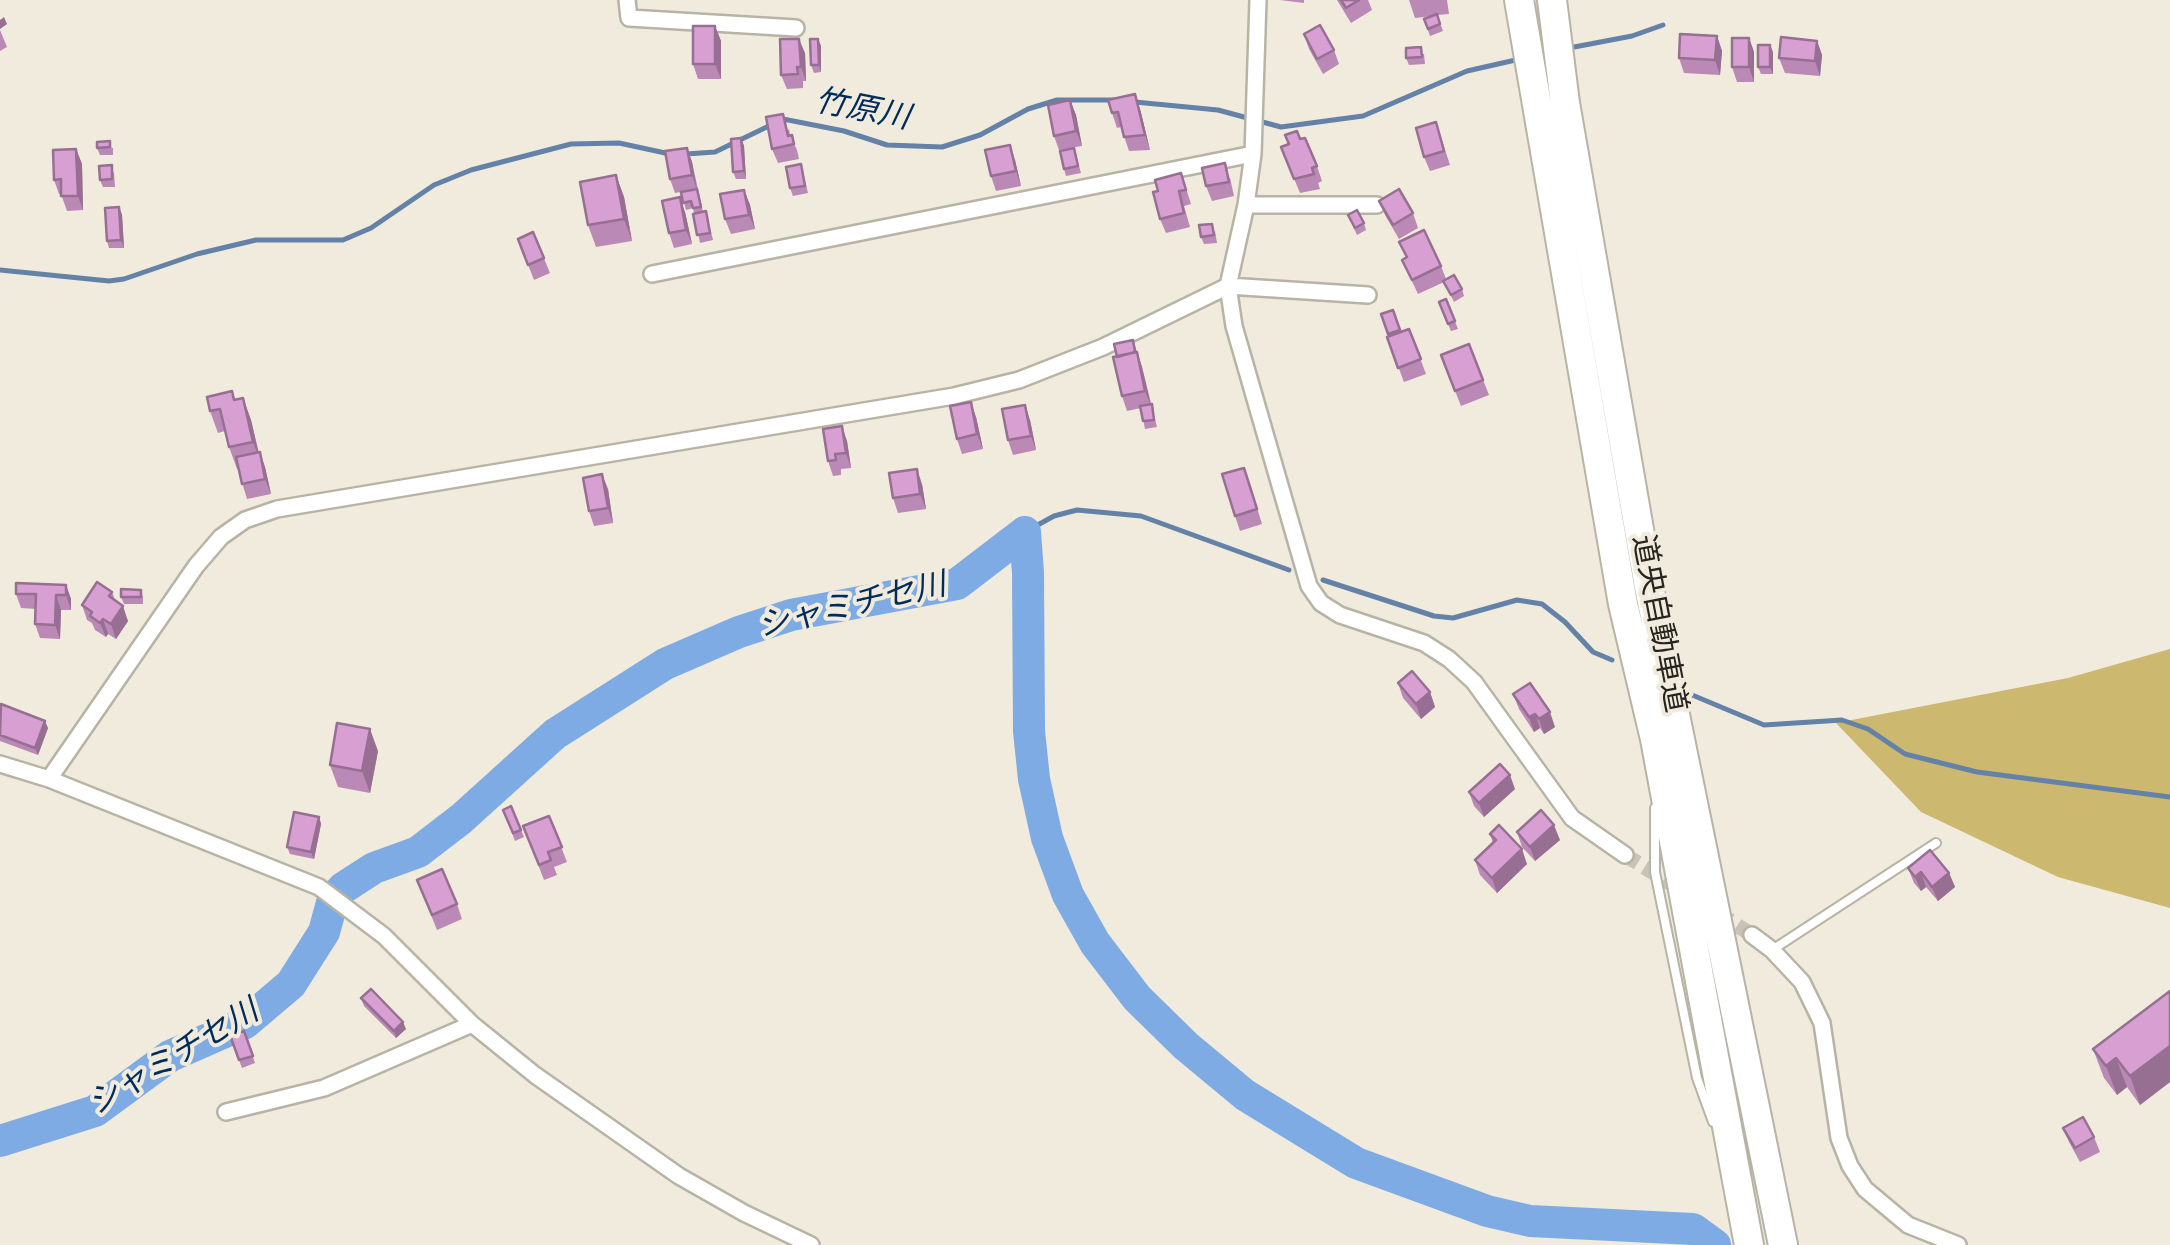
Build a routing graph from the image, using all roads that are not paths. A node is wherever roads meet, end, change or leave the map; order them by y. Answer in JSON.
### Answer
{"nodes":[{"id":1,"x":627,"y":0,"type":"edge"},
{"id":2,"x":1258,"y":0,"type":"edge"},
{"id":3,"x":1518,"y":0,"type":"edge"},
{"id":4,"x":1554,"y":13,"type":"edge"},
{"id":5,"x":796,"y":28,"type":"dead end"},
{"id":6,"x":1253,"y":154,"type":"junction"},
{"id":7,"x":1246,"y":205,"type":"junction"},
{"id":8,"x":1378,"y":205,"type":"edge"},
{"id":9,"x":652,"y":274,"type":"dead end"},
{"id":10,"x":1228,"y":286,"type":"junction"},
{"id":11,"x":1368,"y":295,"type":"dead end"},
{"id":12,"x":0,"y":764,"type":"edge"},
{"id":13,"x":49,"y":780,"type":"junction"},
{"id":14,"x":1936,"y":844,"type":"dead end"},
{"id":15,"x":1625,"y":855,"type":"tunnel mouth"},
{"id":16,"x":1752,"y":935,"type":"tunnel mouth"},
{"id":17,"x":1772,"y":950,"type":"junction"},
{"id":18,"x":472,"y":1024,"type":"junction"},
{"id":19,"x":226,"y":1112,"type":"dead end"},
{"id":20,"x":1746,"y":1238,"type":"edge"},
{"id":21,"x":810,"y":1245,"type":"edge"},
{"id":22,"x":1786,"y":1245,"type":"edge"},
{"id":23,"x":1958,"y":1245,"type":"edge"}],
"edges":[{"from":1,"to":5,"type":"street"},
{"from":2,"to":6,"type":"street"},
{"from":3,"to":20,"type":"highway","name":"道央自動車道"},
{"from":4,"to":22,"type":"highway","name":"道央自動車道"},
{"from":6,"to":7,"type":"street"},
{"from":6,"to":9,"type":"street"},
{"from":7,"to":8,"type":"street"},
{"from":7,"to":10,"type":"street"},
{"from":10,"to":11,"type":"street"},
{"from":10,"to":13,"type":"street"},
{"from":10,"to":15,"type":"street"},
{"from":12,"to":13,"type":"street"},
{"from":13,"to":18,"type":"street"},
{"from":14,"to":17,"type":"lane"},
{"from":16,"to":17,"type":"street"},
{"from":17,"to":23,"type":"street"},
{"from":18,"to":19,"type":"street"},
{"from":18,"to":21,"type":"street"}]}
